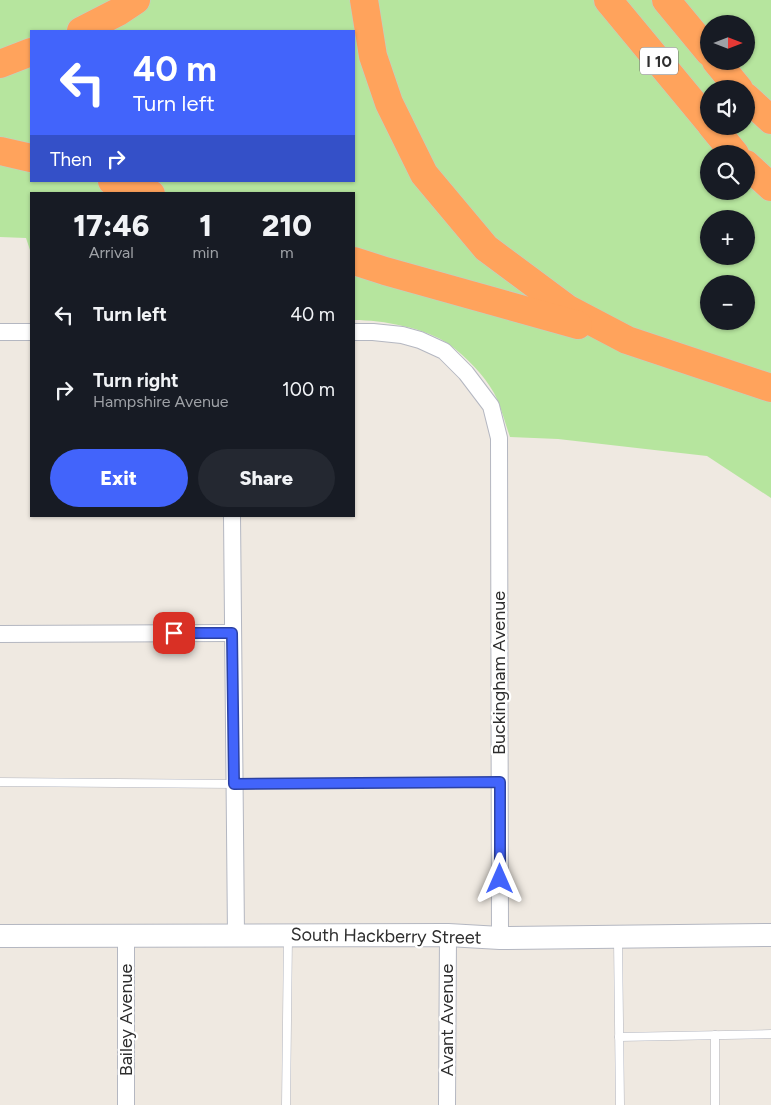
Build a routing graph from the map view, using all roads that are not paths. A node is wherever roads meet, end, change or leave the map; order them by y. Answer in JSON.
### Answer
{"nodes":[{"id":1,"x":136,"y":0,"type":"edge"},
{"id":2,"x":364,"y":0,"type":"edge"},
{"id":3,"x":608,"y":0,"type":"edge"},
{"id":4,"x":666,"y":0,"type":"edge"},
{"id":5,"x":83,"y":30,"type":"edge"},
{"id":6,"x":700,"y":41,"type":"edge"},
{"id":7,"x":30,"y":52,"type":"edge"},
{"id":8,"x":0,"y":64,"type":"edge"},
{"id":9,"x":723,"y":70,"type":"edge"},
{"id":10,"x":732,"y":80,"type":"edge"},
{"id":11,"x":755,"y":105,"type":"edge"},
{"id":12,"x":700,"y":111,"type":"edge"},
{"id":13,"x":771,"y":120,"type":"edge"},
{"id":14,"x":719,"y":135,"type":"edge"},
{"id":15,"x":728,"y":145,"type":"edge"},
{"id":16,"x":0,"y":150,"type":"edge"},
{"id":17,"x":30,"y":158,"type":"edge"},
{"id":18,"x":755,"y":172,"type":"edge"},
{"id":19,"x":115,"y":182,"type":"edge"},
{"id":20,"x":771,"y":187,"type":"edge"},
{"id":21,"x":145,"y":192,"type":"edge"},
{"id":22,"x":355,"y":260,"type":"edge"},
{"id":23,"x":0,"y":332,"type":"edge"},
{"id":24,"x":30,"y":332,"type":"edge"},
{"id":25,"x":355,"y":332,"type":"edge"},
{"id":26,"x":627,"y":340,"type":"junction"},
{"id":27,"x":771,"y":388,"type":"edge"},
{"id":28,"x":232,"y":517,"type":"edge"},
{"id":29,"x":232,"y":633,"type":"junction"},
{"id":30,"x":0,"y":634,"type":"edge"},
{"id":31,"x":0,"y":782,"type":"edge"},
{"id":32,"x":500,"y":782,"type":"junction"},
{"id":33,"x":234,"y":784,"type":"junction"},
{"id":34,"x":126,"y":935,"type":"junction"},
{"id":35,"x":236,"y":935,"type":"junction"},
{"id":36,"x":288,"y":935,"type":"junction"},
{"id":37,"x":448,"y":935,"type":"junction"},
{"id":38,"x":771,"y":935,"type":"edge"},
{"id":39,"x":0,"y":936,"type":"edge"},
{"id":40,"x":618,"y":936,"type":"junction"},
{"id":41,"x":500,"y":938,"type":"junction"},
{"id":42,"x":771,"y":1034,"type":"edge"},
{"id":43,"x":714,"y":1035,"type":"junction"},
{"id":44,"x":619,"y":1037,"type":"junction"},
{"id":45,"x":126,"y":1105,"type":"edge"},
{"id":46,"x":286,"y":1105,"type":"edge"},
{"id":47,"x":447,"y":1105,"type":"edge"},
{"id":48,"x":620,"y":1105,"type":"edge"},
{"id":49,"x":716,"y":1105,"type":"edge"}],
"edges":[{"from":1,"to":5,"type":"highway"},
{"from":2,"to":26,"type":"highway"},
{"from":3,"to":12,"type":"highway","number":"I 10"},
{"from":4,"to":6,"type":"highway","number":"I 10"},
{"from":7,"to":8,"type":"highway"},
{"from":9,"to":10,"type":"highway"},
{"from":11,"to":13,"type":"highway"},
{"from":14,"to":15,"type":"highway"},
{"from":16,"to":17,"type":"highway"},
{"from":18,"to":20,"type":"highway"},
{"from":19,"to":21,"type":"highway"},
{"from":22,"to":26,"type":"highway"},
{"from":23,"to":24,"type":"street"},
{"from":25,"to":32,"type":"street","name":"Buckingham Avenue"},
{"from":26,"to":27,"type":"highway"},
{"from":28,"to":29,"type":"street"},
{"from":29,"to":30,"type":"street"},
{"from":29,"to":33,"type":"street"},
{"from":31,"to":33,"type":"lane"},
{"from":32,"to":33,"type":"lane"},
{"from":32,"to":41,"type":"street","name":"Buckingham Avenue"},
{"from":33,"to":35,"type":"street"},
{"from":34,"to":35,"type":"main road","name":"South Hackberry Street"},
{"from":34,"to":39,"type":"main road","name":"South Hackberry Street"},
{"from":34,"to":45,"type":"street","name":"Bailey Avenue"},
{"from":35,"to":36,"type":"main road","name":"South Hackberry Street"},
{"from":36,"to":37,"type":"main road","name":"South Hackberry Street"},
{"from":36,"to":46,"type":"lane"},
{"from":37,"to":41,"type":"main road","name":"South Hackberry Street"},
{"from":37,"to":47,"type":"street","name":"Avant Avenue"},
{"from":38,"to":40,"type":"main road","name":"South Hackberry Street"},
{"from":40,"to":41,"type":"main road","name":"South Hackberry Street"},
{"from":40,"to":44,"type":"lane"},
{"from":42,"to":43,"type":"lane"},
{"from":43,"to":44,"type":"lane"},
{"from":43,"to":49,"type":"lane"},
{"from":44,"to":48,"type":"lane"}]}
